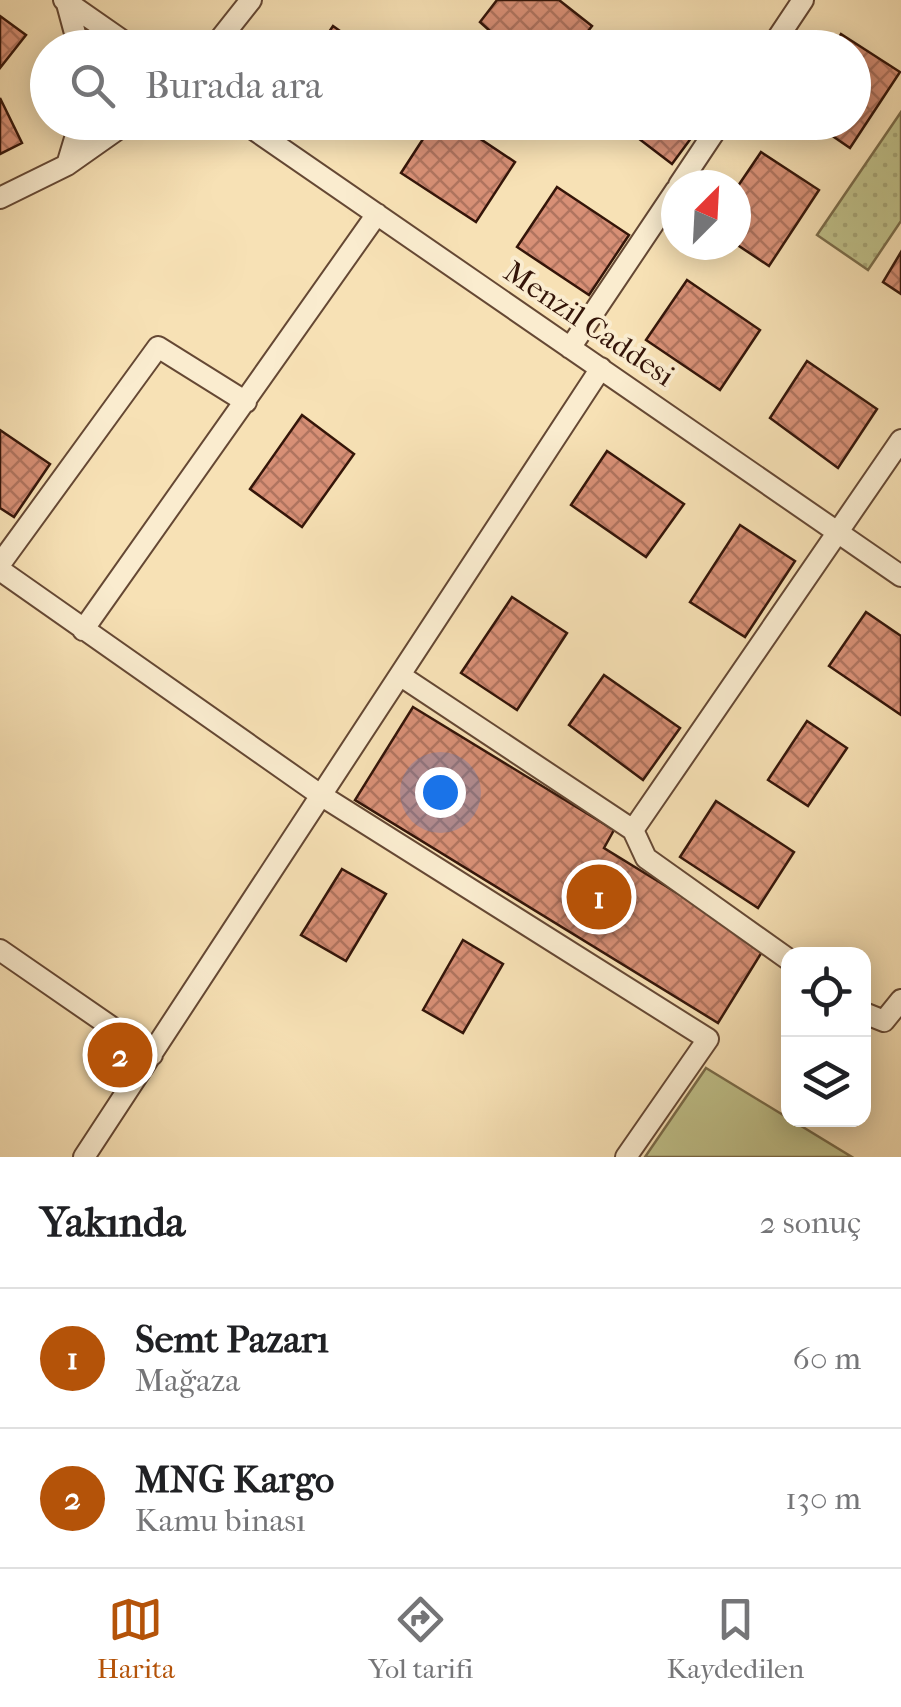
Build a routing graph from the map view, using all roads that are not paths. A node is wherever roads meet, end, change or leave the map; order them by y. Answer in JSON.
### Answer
{"nodes":[{"id":1,"x":65,"y":0,"type":"edge"},
{"id":2,"x":251,"y":0,"type":"edge"},
{"id":3,"x":802,"y":0,"type":"edge"},
{"id":4,"x":74,"y":30,"type":"edge"},
{"id":5,"x":108,"y":30,"type":"edge"},
{"id":6,"x":227,"y":30,"type":"edge"},
{"id":7,"x":783,"y":30,"type":"edge"},
{"id":8,"x":75,"y":140,"type":"edge"},
{"id":9,"x":102,"y":140,"type":"edge"},
{"id":10,"x":269,"y":140,"type":"edge"},
{"id":11,"x":709,"y":140,"type":"edge"},
{"id":12,"x":67,"y":165,"type":"junction"},
{"id":13,"x":689,"y":170,"type":"edge"},
{"id":14,"x":0,"y":198,"type":"edge"},
{"id":15,"x":661,"y":212,"type":"edge"},
{"id":16,"x":377,"y":214,"type":"junction"},
{"id":17,"x":570,"y":348,"type":"junction"},
{"id":18,"x":601,"y":368,"type":"junction"},
{"id":19,"x":246,"y":402,"type":"junction"},
{"id":20,"x":901,"y":440,"type":"edge"},
{"id":21,"x":840,"y":534,"type":"junction"},
{"id":22,"x":0,"y":567,"type":"edge"},
{"id":23,"x":901,"y":576,"type":"edge"},
{"id":24,"x":83,"y":630,"type":"junction"},
{"id":25,"x":401,"y":676,"type":"junction"},
{"id":26,"x":319,"y":794,"type":"junction"},
{"id":27,"x":633,"y":830,"type":"junction"},
{"id":28,"x":0,"y":950,"type":"edge"},
{"id":29,"x":781,"y":955,"type":"edge"},
{"id":30,"x":901,"y":1000,"type":"edge"},
{"id":31,"x":871,"y":1016,"type":"edge"},
{"id":32,"x":152,"y":1055,"type":"junction"},
{"id":33,"x":84,"y":1157,"type":"edge"},
{"id":34,"x":626,"y":1157,"type":"edge"}],
"edges":[{"from":1,"to":4,"type":"street"},
{"from":1,"to":5,"type":"street"},
{"from":2,"to":6,"type":"street"},
{"from":3,"to":7,"type":"street"},
{"from":8,"to":12,"type":"street"},
{"from":9,"to":12,"type":"street"},
{"from":10,"to":16,"type":"street","name":"Menzil Caddesi"},
{"from":11,"to":13,"type":"street"},
{"from":12,"to":14,"type":"street"},
{"from":15,"to":17,"type":"street"},
{"from":16,"to":17,"type":"street","name":"Menzil Caddesi"},
{"from":16,"to":19,"type":"street"},
{"from":17,"to":18,"type":"street","name":"Menzil Caddesi"},
{"from":18,"to":21,"type":"street","name":"Menzil Caddesi"},
{"from":18,"to":25,"type":"street"},
{"from":19,"to":22,"type":"street"},
{"from":19,"to":24,"type":"street"},
{"from":20,"to":21,"type":"street"},
{"from":21,"to":23,"type":"street","name":"Menzil Caddesi"},
{"from":21,"to":27,"type":"street"},
{"from":22,"to":24,"type":"street"},
{"from":24,"to":26,"type":"street"},
{"from":25,"to":26,"type":"street"},
{"from":25,"to":27,"type":"street"},
{"from":26,"to":32,"type":"street"},
{"from":26,"to":34,"type":"street"},
{"from":27,"to":29,"type":"street"},
{"from":28,"to":32,"type":"street"},
{"from":30,"to":31,"type":"street"},
{"from":32,"to":33,"type":"street"}]}
